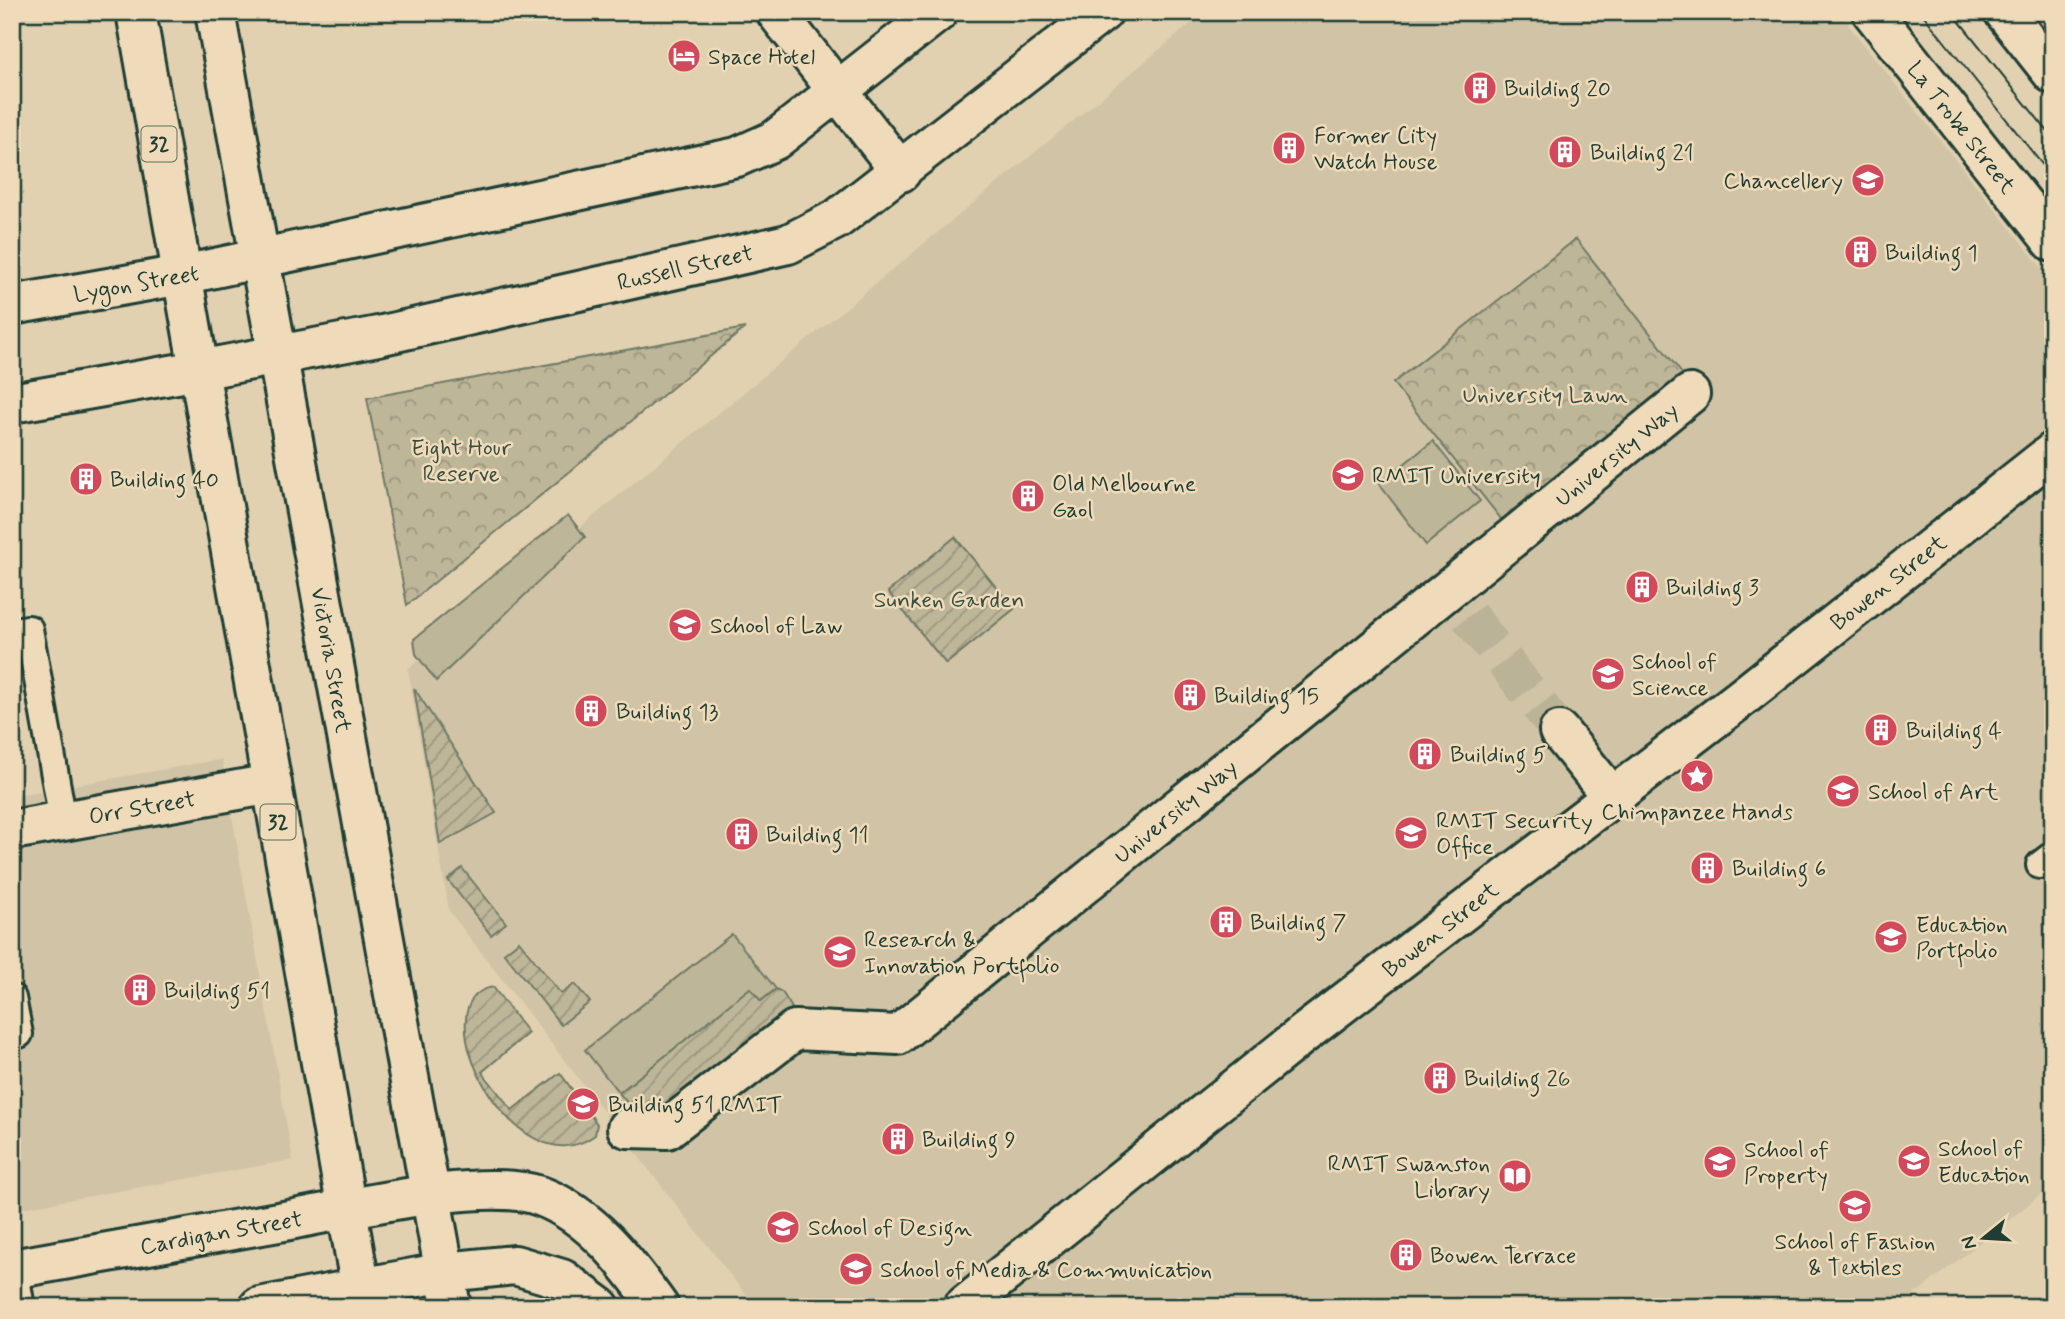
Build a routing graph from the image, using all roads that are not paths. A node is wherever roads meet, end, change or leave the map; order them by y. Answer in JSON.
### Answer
{"nodes":[{"id":1,"x":136,"y":12,"type":"edge"},
{"id":2,"x":215,"y":12,"type":"edge"},
{"id":3,"x":776,"y":12,"type":"edge"},
{"id":4,"x":938,"y":12,"type":"edge"},
{"id":5,"x":1103,"y":12,"type":"edge"},
{"id":6,"x":1871,"y":12,"type":"edge"},
{"id":7,"x":2004,"y":12,"type":"edge"},
{"id":8,"x":2053,"y":74,"type":"edge"},
{"id":9,"x":838,"y":90,"type":"junction"},
{"id":10,"x":901,"y":172,"type":"junction"},
{"id":11,"x":2053,"y":242,"type":"edge"},
{"id":12,"x":259,"y":259,"type":"junction"},
{"id":13,"x":183,"y":275,"type":"junction"},
{"id":14,"x":12,"y":305,"type":"edge"},
{"id":15,"x":277,"y":356,"type":"junction"},
{"id":16,"x":199,"y":370,"type":"junction"},
{"id":17,"x":1690,"y":394,"type":"dead end"},
{"id":18,"x":12,"y":403,"type":"edge"},
{"id":19,"x":2053,"y":452,"type":"edge"},
{"id":20,"x":12,"y":631,"type":"edge"},
{"id":21,"x":1559,"y":731,"type":"tunnel mouth"},
{"id":22,"x":272,"y":784,"type":"junction"},
{"id":23,"x":1612,"y":797,"type":"junction"},
{"id":24,"x":63,"y":821,"type":"junction"},
{"id":25,"x":12,"y":830,"type":"edge"},
{"id":26,"x":12,"y":998,"type":"edge"},
{"id":27,"x":12,"y":1036,"type":"edge"},
{"id":28,"x":627,"y":1128,"type":"dead end"},
{"id":29,"x":430,"y":1196,"type":"junction"},
{"id":30,"x":346,"y":1209,"type":"junction"},
{"id":31,"x":13,"y":1268,"type":"edge"},
{"id":32,"x":448,"y":1289,"type":"edge"},
{"id":33,"x":363,"y":1297,"type":"edge"},
{"id":34,"x":21,"y":1307,"type":"edge"},
{"id":35,"x":259,"y":1307,"type":"edge"},
{"id":36,"x":600,"y":1307,"type":"edge"},
{"id":37,"x":659,"y":1307,"type":"edge"},
{"id":38,"x":963,"y":1307,"type":"edge"}],
"edges":[{"from":1,"to":13,"type":"street","number":"32"},
{"from":2,"to":12,"type":"street","name":"Victoria Street"},
{"from":3,"to":9,"type":"street"},
{"from":4,"to":9,"type":"street"},
{"from":5,"to":10,"type":"street","name":"Russell Street"},
{"from":6,"to":11,"type":"street","name":"La Trobe Street"},
{"from":7,"to":8,"type":"street"},
{"from":9,"to":10,"type":"street"},
{"from":9,"to":12,"type":"street"},
{"from":10,"to":15,"type":"street","name":"Russell Street"},
{"from":12,"to":13,"type":"street","name":"Lygon Street"},
{"from":12,"to":15,"type":"street","name":"Victoria Street"},
{"from":13,"to":14,"type":"street","name":"Lygon Street"},
{"from":13,"to":16,"type":"street","number":"32"},
{"from":15,"to":16,"type":"street","name":"Russell Street"},
{"from":15,"to":29,"type":"street","name":"Victoria Street"},
{"from":16,"to":18,"type":"street"},
{"from":16,"to":22,"type":"street","number":"32"},
{"from":17,"to":28,"type":"street","name":"University Way"},
{"from":19,"to":23,"type":"street","name":"Bowen Street"},
{"from":20,"to":24,"type":"lane"},
{"from":21,"to":23,"type":"street"},
{"from":22,"to":24,"type":"street","name":"Orr Street"},
{"from":22,"to":30,"type":"street","number":"32"},
{"from":23,"to":38,"type":"street","name":"Bowen Street"},
{"from":24,"to":25,"type":"street","name":"Orr Street"},
{"from":26,"to":27,"type":"lane"},
{"from":29,"to":30,"type":"street","name":"Cardigan Street"},
{"from":29,"to":32,"type":"street","name":"Victoria Street"},
{"from":29,"to":37,"type":"street","name":"Cardigan Street"},
{"from":30,"to":31,"type":"street","name":"Cardigan Street"},
{"from":30,"to":33,"type":"street","number":"32"},
{"from":31,"to":34,"type":"lane"},
{"from":32,"to":33,"type":"street"},
{"from":32,"to":36,"type":"street"},
{"from":33,"to":35,"type":"street"}]}
